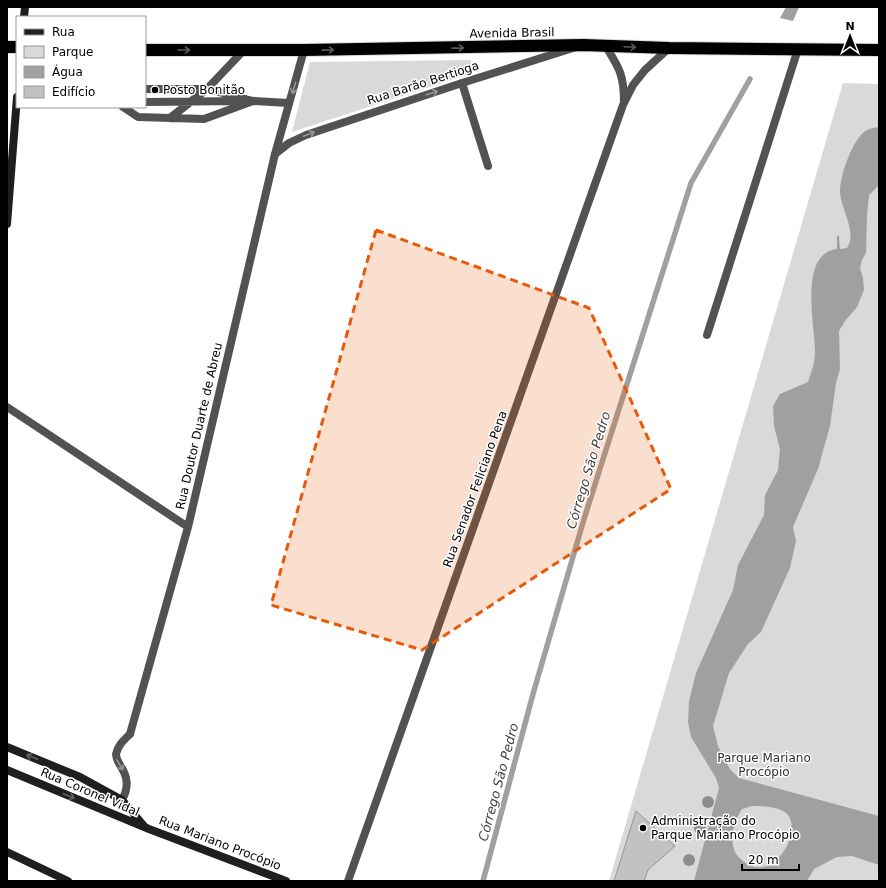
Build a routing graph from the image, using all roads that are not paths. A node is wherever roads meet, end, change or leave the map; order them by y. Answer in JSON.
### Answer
{"nodes":[{"id":1,"x":583,"y":45,"type":"junction"},
{"id":2,"x":605,"y":45,"type":"junction"},
{"id":3,"x":670,"y":48,"type":"junction"},
{"id":4,"x":798,"y":49,"type":"junction"},
{"id":5,"x":146,"y":50,"type":"edge"},
{"id":6,"x":244,"y":50,"type":"junction"},
{"id":7,"x":304,"y":50,"type":"junction"},
{"id":8,"x":879,"y":50,"type":"edge"},
{"id":9,"x":462,"y":83,"type":"junction"},
{"id":10,"x":146,"y":89,"type":"edge"},
{"id":11,"x":207,"y":89,"type":"junction"},
{"id":12,"x":253,"y":101,"type":"junction"},
{"id":13,"x":146,"y":102,"type":"edge"},
{"id":14,"x":190,"y":102,"type":"junction"},
{"id":15,"x":290,"y":103,"type":"junction"},
{"id":16,"x":624,"y":105,"type":"junction"},
{"id":17,"x":16,"y":108,"type":"edge"},
{"id":18,"x":124,"y":108,"type":"edge"},
{"id":19,"x":170,"y":118,"type":"junction"},
{"id":20,"x":275,"y":154,"type":"junction"},
{"id":21,"x":488,"y":166,"type":"dead end"},
{"id":22,"x":7,"y":224,"type":"edge"},
{"id":23,"x":707,"y":335,"type":"dead end"},
{"id":24,"x":7,"y":407,"type":"edge"},
{"id":25,"x":188,"y":527,"type":"junction"},
{"id":26,"x":7,"y":747,"type":"edge"},
{"id":27,"x":7,"y":770,"type":"edge"},
{"id":28,"x":122,"y":800,"type":"junction"},
{"id":29,"x":146,"y":828,"type":"junction"},
{"id":30,"x":7,"y":852,"type":"edge"},
{"id":31,"x":68,"y":881,"type":"edge"},
{"id":32,"x":286,"y":881,"type":"edge"},
{"id":33,"x":348,"y":881,"type":"edge"}],
"edges":[{"from":1,"to":2,"type":"highway","name":"Avenida Brasil"},
{"from":7,"to":1,"type":"highway","name":"Avenida Brasil","one_way":true},
{"from":1,"to":9,"type":"street","name":"Rua Barão Bertioga"},
{"from":2,"to":3,"type":"highway","name":"Avenida Brasil","one_way":true},
{"from":2,"to":16,"type":"street","name":"Rua Senador Feliciano Pena"},
{"from":3,"to":4,"type":"highway","name":"Avenida Brasil"},
{"from":3,"to":16,"type":"street","name":"Rua Senador Feliciano Pena"},
{"from":4,"to":8,"type":"highway","name":"Avenida Brasil"},
{"from":4,"to":23,"type":"street"},
{"from":5,"to":6,"type":"highway","name":"Avenida Brasil","one_way":true},
{"from":6,"to":7,"type":"highway","name":"Avenida Brasil"},
{"from":6,"to":11,"type":"street"},
{"from":7,"to":15,"type":"street","name":"Rua Doutor Duarte de Abreu","one_way":true},
{"from":20,"to":9,"type":"street","name":"Rua Barão Bertioga","one_way":true},
{"from":9,"to":21,"type":"street"},
{"from":10,"to":11,"type":"street"},
{"from":11,"to":12,"type":"street"},
{"from":11,"to":14,"type":"street"},
{"from":12,"to":14,"type":"street"},
{"from":12,"to":15,"type":"street"},
{"from":12,"to":19,"type":"street"},
{"from":13,"to":14,"type":"street"},
{"from":14,"to":19,"type":"street"},
{"from":15,"to":20,"type":"street","name":"Rua Doutor Duarte de Abreu"},
{"from":16,"to":33,"type":"street","name":"Rua Senador Feliciano Pena"},
{"from":17,"to":22,"type":"main road"},
{"from":18,"to":19,"type":"street"},
{"from":20,"to":25,"type":"street","name":"Rua Doutor Duarte de Abreu"},
{"from":24,"to":25,"type":"street"},
{"from":25,"to":28,"type":"street","name":"Rua Doutor Duarte de Abreu","one_way":true},
{"from":28,"to":26,"type":"main road","name":"Rua Coronel Vidal","one_way":true},
{"from":27,"to":29,"type":"main road","name":"Rua Coronel Vidal","one_way":true},
{"from":28,"to":29,"type":"main road","name":"Rua Coronel Vidal"},
{"from":29,"to":32,"type":"main road","name":"Rua Mariano Procópio"},
{"from":30,"to":31,"type":"main road"}]}
